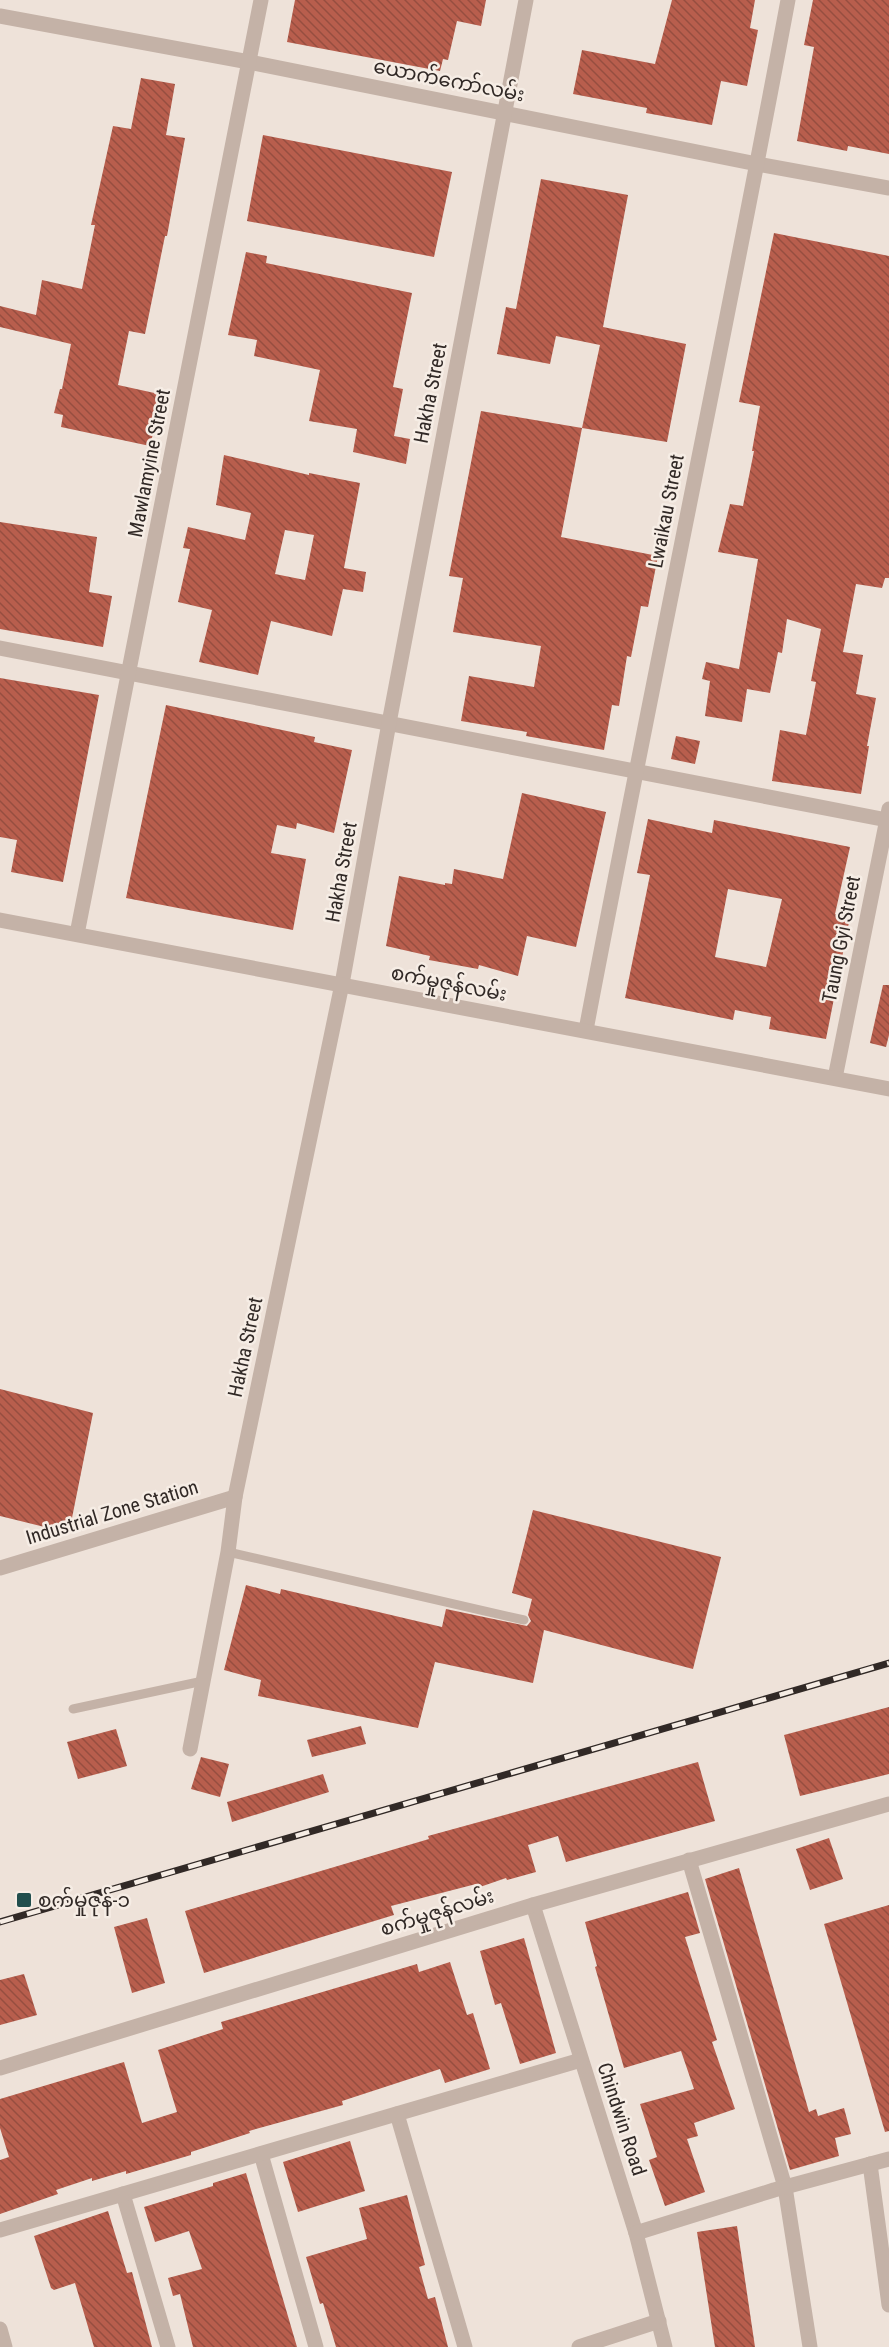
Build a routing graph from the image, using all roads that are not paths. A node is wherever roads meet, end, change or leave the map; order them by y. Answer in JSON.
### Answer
{"nodes":[{"id":1,"x":4,"y":0,"type":"edge"},
{"id":2,"x":261,"y":0,"type":"edge"},
{"id":3,"x":526,"y":0,"type":"edge"},
{"id":4,"x":788,"y":0,"type":"edge"},
{"id":5,"x":0,"y":18,"type":"edge"},
{"id":6,"x":249,"y":62,"type":"junction"},
{"id":7,"x":504,"y":113,"type":"junction"},
{"id":8,"x":757,"y":164,"type":"junction"},
{"id":9,"x":889,"y":188,"type":"edge"},
{"id":10,"x":0,"y":648,"type":"edge"},
{"id":11,"x":130,"y":672,"type":"junction"},
{"id":12,"x":389,"y":723,"type":"junction"},
{"id":13,"x":635,"y":771,"type":"junction"},
{"id":14,"x":888,"y":814,"type":"edge"},
{"id":15,"x":0,"y":920,"type":"edge"},
{"id":16,"x":77,"y":934,"type":"junction"},
{"id":17,"x":342,"y":984,"type":"junction"},
{"id":18,"x":586,"y":1030,"type":"junction"},
{"id":19,"x":835,"y":1078,"type":"junction"},
{"id":20,"x":889,"y":1089,"type":"edge"},
{"id":21,"x":235,"y":1497,"type":"junction"},
{"id":22,"x":228,"y":1552,"type":"junction"},
{"id":23,"x":0,"y":1568,"type":"edge"},
{"id":24,"x":524,"y":1620,"type":"dead end"},
{"id":25,"x":203,"y":1681,"type":"junction"},
{"id":26,"x":73,"y":1709,"type":"dead end"},
{"id":27,"x":190,"y":1749,"type":"dead end"},
{"id":28,"x":889,"y":1804,"type":"edge"},
{"id":29,"x":689,"y":1860,"type":"junction"},
{"id":30,"x":533,"y":1905,"type":"junction"},
{"id":31,"x":581,"y":2060,"type":"junction"},
{"id":32,"x":0,"y":2068,"type":"edge"},
{"id":33,"x":397,"y":2114,"type":"junction"},
{"id":34,"x":261,"y":2154,"type":"junction"},
{"id":35,"x":889,"y":2159,"type":"edge"},
{"id":36,"x":870,"y":2164,"type":"junction"},
{"id":37,"x":785,"y":2187,"type":"junction"},
{"id":38,"x":123,"y":2194,"type":"junction"},
{"id":39,"x":0,"y":2230,"type":"edge"},
{"id":40,"x":636,"y":2233,"type":"junction"},
{"id":41,"x":889,"y":2305,"type":"edge"},
{"id":42,"x":659,"y":2321,"type":"junction"},
{"id":43,"x":0,"y":2329,"type":"edge"},
{"id":44,"x":5,"y":2347,"type":"edge"},
{"id":45,"x":168,"y":2347,"type":"edge"},
{"id":46,"x":316,"y":2347,"type":"edge"},
{"id":47,"x":465,"y":2347,"type":"edge"},
{"id":48,"x":579,"y":2347,"type":"edge"},
{"id":49,"x":665,"y":2347,"type":"edge"},
{"id":50,"x":810,"y":2347,"type":"edge"}],
"edges":[{"from":1,"to":5,"type":"street"},
{"from":2,"to":6,"type":"street","name":"Mawlamyine Street"},
{"from":3,"to":7,"type":"street","name":"Hakha Street"},
{"from":4,"to":8,"type":"street","name":"Lwaikau Street"},
{"from":5,"to":6,"type":"street","name":"ယောက်ကော်လမ်း"},
{"from":6,"to":7,"type":"street","name":"ယောက်ကော်လမ်း"},
{"from":6,"to":11,"type":"street","name":"Mawlamyine Street"},
{"from":7,"to":8,"type":"street","name":"ယောက်ကော်လမ်း"},
{"from":7,"to":12,"type":"street","name":"Hakha Street"},
{"from":8,"to":9,"type":"street","name":"ယောက်ကော်လမ်း"},
{"from":8,"to":13,"type":"street","name":"Lwaikau Street"},
{"from":10,"to":11,"type":"street"},
{"from":11,"to":12,"type":"street"},
{"from":11,"to":16,"type":"street","name":"Mawlamyine Street"},
{"from":12,"to":13,"type":"street"},
{"from":12,"to":17,"type":"street","name":"Hakha Street"},
{"from":13,"to":14,"type":"street"},
{"from":13,"to":18,"type":"street","name":"Lwaikau Street"},
{"from":14,"to":19,"type":"street","name":"Taung Gyi Street"},
{"from":15,"to":16,"type":"street","name":"စက်မှုဇုန်လမ်း"},
{"from":16,"to":17,"type":"street","name":"စက်မှုဇုန်လမ်း"},
{"from":17,"to":18,"type":"street","name":"စက်မှုဇုန်လမ်း"},
{"from":17,"to":21,"type":"street","name":"Hakha Street"},
{"from":18,"to":19,"type":"street","name":"စက်မှုဇုန်လမ်း"},
{"from":19,"to":20,"type":"street","name":"စက်မှုဇုန်လမ်း"},
{"from":21,"to":22,"type":"street","name":"Hakha Street"},
{"from":21,"to":23,"type":"street","name":"Industrial Zone Station"},
{"from":22,"to":24,"type":"lane"},
{"from":22,"to":25,"type":"street","name":"Hakha Street"},
{"from":25,"to":26,"type":"lane"},
{"from":25,"to":27,"type":"street","name":"Hakha Street"},
{"from":28,"to":29,"type":"street","name":"စက်မှုဇုန်လမ်း"},
{"from":29,"to":30,"type":"street","name":"စက်မှုဇုန်လမ်း"},
{"from":29,"to":37,"type":"street"},
{"from":30,"to":31,"type":"street","name":"Chindwin Road"},
{"from":30,"to":32,"type":"street","name":"စက်မှုဇုန်လမ်း"},
{"from":31,"to":33,"type":"street"},
{"from":31,"to":40,"type":"street","name":"Chindwin Road"},
{"from":33,"to":34,"type":"street"},
{"from":33,"to":47,"type":"street"},
{"from":34,"to":38,"type":"street"},
{"from":34,"to":46,"type":"street"},
{"from":35,"to":36,"type":"street"},
{"from":36,"to":37,"type":"street"},
{"from":36,"to":41,"type":"street"},
{"from":37,"to":40,"type":"street"},
{"from":37,"to":50,"type":"street"},
{"from":38,"to":39,"type":"street"},
{"from":38,"to":45,"type":"street"},
{"from":40,"to":42,"type":"street","name":"Chindwin Road"},
{"from":42,"to":48,"type":"street"},
{"from":42,"to":49,"type":"street","name":"Chindwin Road"},
{"from":43,"to":44,"type":"street"}]}
